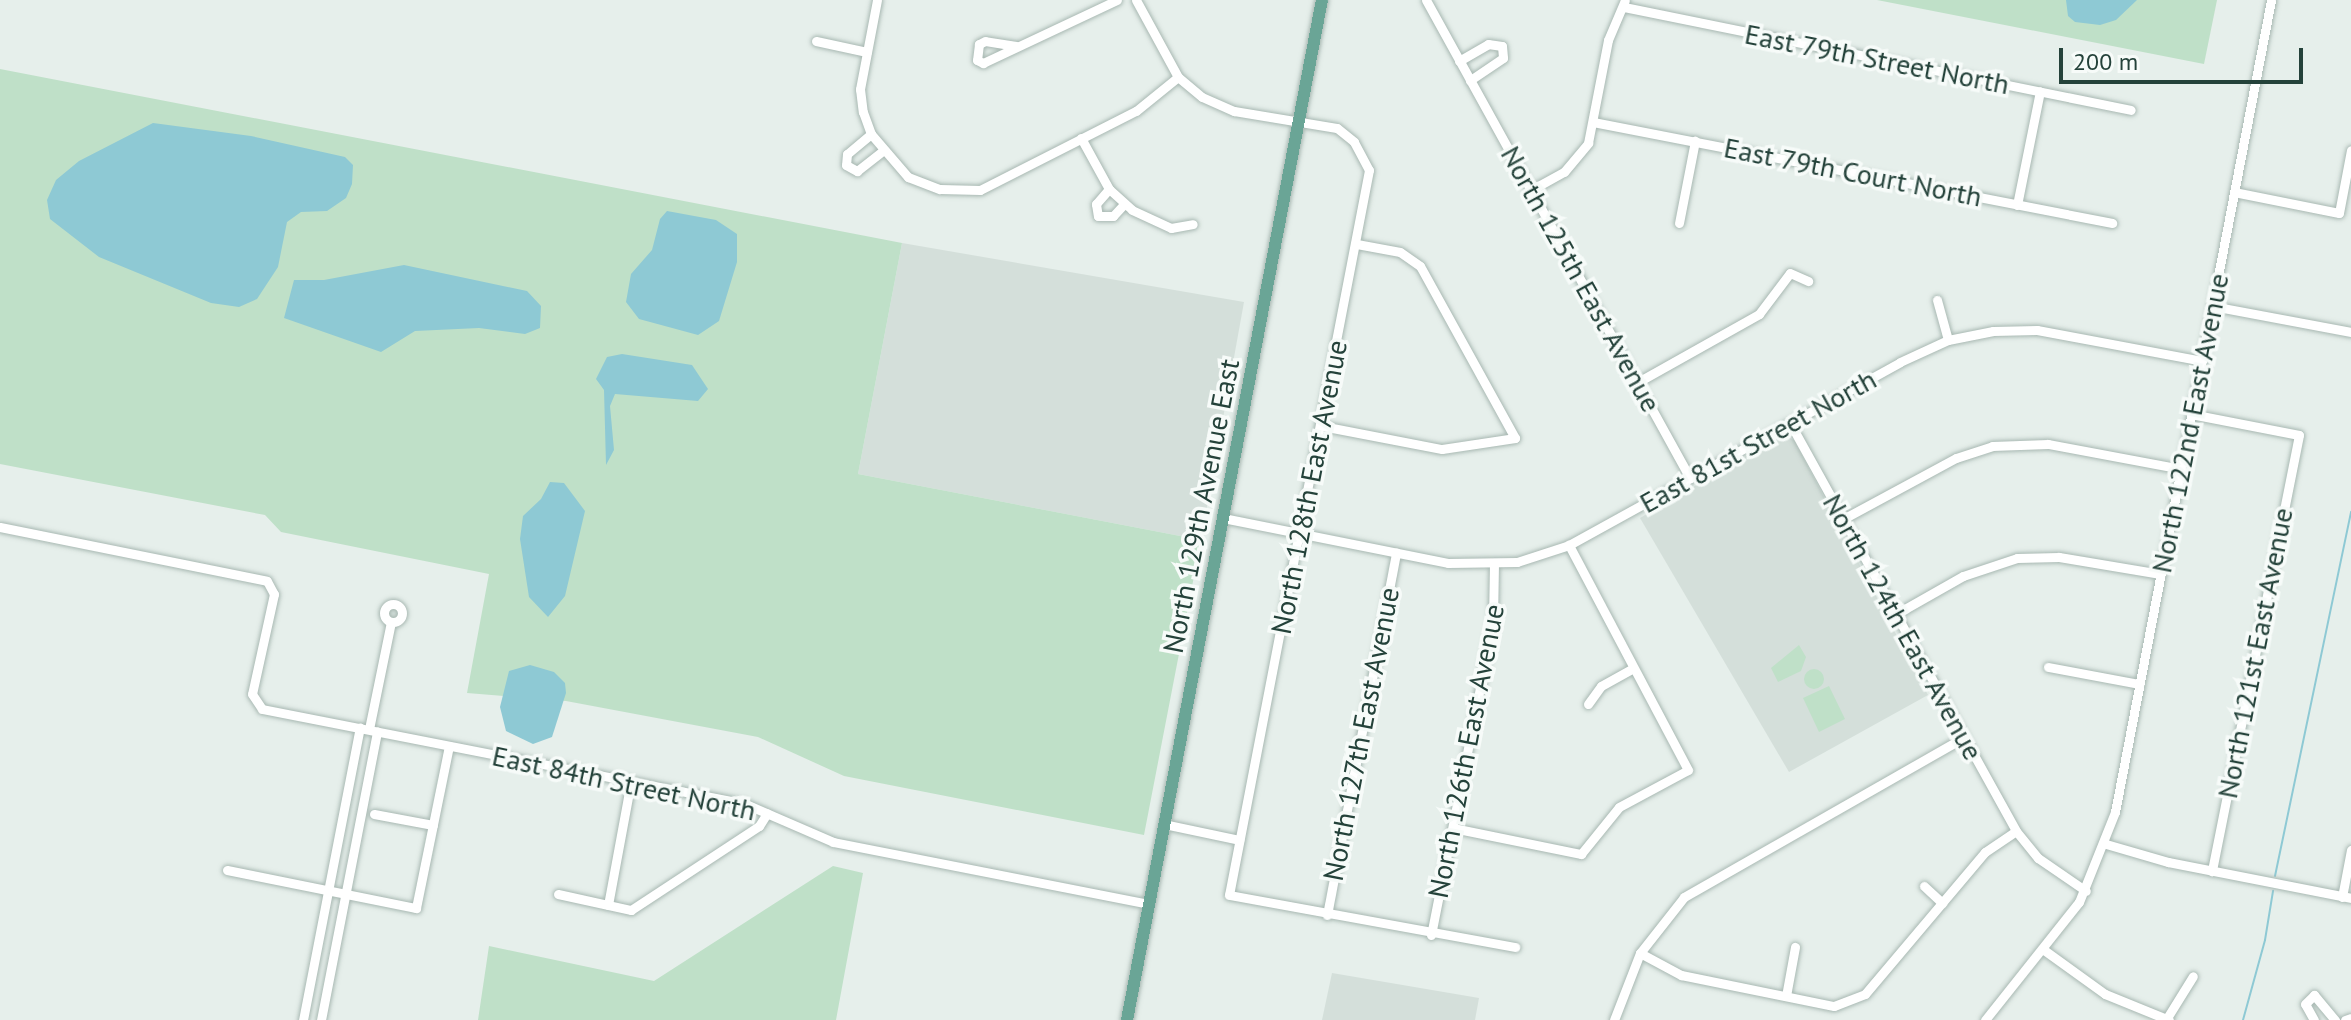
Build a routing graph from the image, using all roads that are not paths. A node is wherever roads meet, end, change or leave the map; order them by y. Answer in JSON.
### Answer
{"nodes":[{"id":1,"x":877,"y":0,"type":"edge"},
{"id":2,"x":1117,"y":0,"type":"edge"},
{"id":3,"x":1136,"y":0,"type":"edge"},
{"id":4,"x":1322,"y":0,"type":"edge"},
{"id":5,"x":1426,"y":0,"type":"edge"},
{"id":6,"x":2271,"y":0,"type":"edge"},
{"id":7,"x":1624,"y":3,"type":"edge"},
{"id":8,"x":816,"y":41,"type":"dead end"},
{"id":9,"x":1016,"y":46,"type":"dead end"},
{"id":10,"x":867,"y":52,"type":"junction"},
{"id":11,"x":1459,"y":61,"type":"junction"},
{"id":12,"x":1178,"y":77,"type":"junction"},
{"id":13,"x":1470,"y":80,"type":"junction"},
{"id":14,"x":2040,"y":91,"type":"junction"},
{"id":15,"x":2131,"y":110,"type":"dead end"},
{"id":16,"x":1299,"y":122,"type":"junction"},
{"id":17,"x":1593,"y":122,"type":"junction"},
{"id":18,"x":871,"y":134,"type":"junction"},
{"id":19,"x":1081,"y":138,"type":"junction"},
{"id":20,"x":1695,"y":141,"type":"junction"},
{"id":21,"x":884,"y":150,"type":"junction"},
{"id":22,"x":2351,"y":150,"type":"edge"},
{"id":23,"x":1109,"y":189,"type":"junction"},
{"id":24,"x":1531,"y":190,"type":"junction"},
{"id":25,"x":2234,"y":192,"type":"junction"},
{"id":26,"x":1124,"y":204,"type":"junction"},
{"id":27,"x":2017,"y":205,"type":"junction"},
{"id":28,"x":1679,"y":223,"type":"dead end"},
{"id":29,"x":2112,"y":223,"type":"dead end"},
{"id":30,"x":1193,"y":224,"type":"dead end"},
{"id":31,"x":1357,"y":244,"type":"junction"},
{"id":32,"x":1808,"y":281,"type":"dead end"},
{"id":33,"x":1937,"y":300,"type":"dead end"},
{"id":34,"x":2212,"y":306,"type":"junction"},
{"id":35,"x":2351,"y":332,"type":"edge"},
{"id":36,"x":1948,"y":340,"type":"junction"},
{"id":37,"x":2202,"y":361,"type":"junction"},
{"id":38,"x":1638,"y":382,"type":"junction"},
{"id":39,"x":2191,"y":414,"type":"junction"},
{"id":40,"x":1790,"y":423,"type":"junction"},
{"id":41,"x":1322,"y":426,"type":"junction"},
{"id":42,"x":2181,"y":469,"type":"junction"},
{"id":43,"x":1690,"y":478,"type":"junction"},
{"id":44,"x":1223,"y":518,"type":"junction"},
{"id":45,"x":1843,"y":519,"type":"junction"},
{"id":46,"x":0,"y":527,"type":"edge"},
{"id":47,"x":1298,"y":533,"type":"junction"},
{"id":48,"x":1569,"y":545,"type":"junction"},
{"id":49,"x":1396,"y":552,"type":"junction"},
{"id":50,"x":1494,"y":566,"type":"junction"},
{"id":51,"x":2161,"y":574,"type":"junction"},
{"id":52,"x":1896,"y":614,"type":"junction"},
{"id":53,"x":391,"y":622,"type":"dead end"},
{"id":54,"x":2048,"y":667,"type":"dead end"},
{"id":55,"x":1632,"y":669,"type":"junction"},
{"id":56,"x":2139,"y":684,"type":"junction"},
{"id":57,"x":1588,"y":704,"type":"dead end"},
{"id":58,"x":369,"y":729,"type":"junction"},
{"id":59,"x":1964,"y":737,"type":"junction"},
{"id":60,"x":449,"y":746,"type":"junction"},
{"id":61,"x":631,"y":781,"type":"junction"},
{"id":62,"x":767,"y":813,"type":"junction"},
{"id":63,"x":374,"y":814,"type":"dead end"},
{"id":64,"x":1164,"y":824,"type":"junction"},
{"id":65,"x":433,"y":825,"type":"junction"},
{"id":66,"x":1453,"y":828,"type":"junction"},
{"id":67,"x":2016,"y":831,"type":"junction"},
{"id":68,"x":1239,"y":840,"type":"junction"},
{"id":69,"x":2106,"y":844,"type":"junction"},
{"id":70,"x":2351,"y":850,"type":"edge"},
{"id":71,"x":227,"y":870,"type":"dead end"},
{"id":72,"x":2212,"y":871,"type":"junction"},
{"id":73,"x":1924,"y":886,"type":"dead end"},
{"id":74,"x":328,"y":890,"type":"junction"},
{"id":75,"x":2086,"y":891,"type":"junction"},
{"id":76,"x":345,"y":893,"type":"junction"},
{"id":77,"x":558,"y":894,"type":"dead end"},
{"id":78,"x":2346,"y":898,"type":"edge"},
{"id":79,"x":1942,"y":903,"type":"junction"},
{"id":80,"x":1149,"y":904,"type":"junction"},
{"id":81,"x":608,"y":905,"type":"junction"},
{"id":82,"x":1327,"y":915,"type":"junction"},
{"id":83,"x":1431,"y":935,"type":"junction"},
{"id":84,"x":1515,"y":947,"type":"dead end"},
{"id":85,"x":1795,"y":947,"type":"dead end"},
{"id":86,"x":2044,"y":950,"type":"junction"},
{"id":87,"x":1640,"y":953,"type":"junction"},
{"id":88,"x":2193,"y":976,"type":"dead end"},
{"id":89,"x":1786,"y":996,"type":"junction"},
{"id":90,"x":2351,"y":1018,"type":"edge"},
{"id":91,"x":2168,"y":1019,"type":"edge"},
{"id":92,"x":303,"y":1020,"type":"edge"},
{"id":93,"x":321,"y":1020,"type":"edge"},
{"id":94,"x":1127,"y":1020,"type":"edge"},
{"id":95,"x":1614,"y":1020,"type":"edge"},
{"id":96,"x":1985,"y":1020,"type":"edge"},
{"id":97,"x":2314,"y":1020,"type":"edge"},
{"id":98,"x":2335,"y":1020,"type":"edge"},
{"id":99,"x":2345,"y":1020,"type":"edge"}],
"edges":[{"from":1,"to":10,"type":"street"},
{"from":2,"to":9,"type":"street"},
{"from":3,"to":12,"type":"street"},
{"from":4,"to":16,"type":"main road","name":"North 129th Avenue East"},
{"from":5,"to":11,"type":"street","name":"North 125th East Avenue"},
{"from":6,"to":25,"type":"street","name":"North 122nd East Avenue"},
{"from":7,"to":14,"type":"street","name":"East 79th Street North"},
{"from":7,"to":17,"type":"street"},
{"from":8,"to":10,"type":"street"},
{"from":10,"to":18,"type":"street"},
{"from":11,"to":13,"type":"street","name":"North 125th East Avenue"},
{"from":11,"to":13,"type":"street"},
{"from":12,"to":16,"type":"street","name":"North 128th East Avenue"},
{"from":12,"to":19,"type":"street"},
{"from":13,"to":24,"type":"street","name":"North 125th East Avenue"},
{"from":14,"to":15,"type":"street","name":"East 79th Street North"},
{"from":14,"to":27,"type":"street"},
{"from":16,"to":31,"type":"street","name":"North 128th East Avenue"},
{"from":16,"to":44,"type":"main road","name":"North 129th Avenue East"},
{"from":17,"to":20,"type":"street","name":"East 79th Court North"},
{"from":17,"to":24,"type":"street"},
{"from":18,"to":21,"type":"street"},
{"from":18,"to":21,"type":"street"},
{"from":19,"to":21,"type":"street"},
{"from":19,"to":23,"type":"street"},
{"from":20,"to":27,"type":"street","name":"East 79th Court North"},
{"from":20,"to":28,"type":"street"},
{"from":22,"to":25,"type":"street"},
{"from":23,"to":26,"type":"street"},
{"from":23,"to":26,"type":"street"},
{"from":24,"to":38,"type":"street","name":"North 125th East Avenue"},
{"from":25,"to":34,"type":"street","name":"North 122nd East Avenue"},
{"from":26,"to":30,"type":"street"},
{"from":27,"to":29,"type":"street","name":"East 79th Court North"},
{"from":31,"to":41,"type":"street","name":"North 128th East Avenue"},
{"from":31,"to":41,"type":"street"},
{"from":32,"to":38,"type":"street"},
{"from":33,"to":36,"type":"street"},
{"from":34,"to":35,"type":"street"},
{"from":34,"to":37,"type":"street","name":"North 122nd East Avenue"},
{"from":36,"to":37,"type":"street","name":"East 81st Street North"},
{"from":36,"to":40,"type":"street","name":"East 81st Street North"},
{"from":37,"to":39,"type":"street","name":"North 122nd East Avenue"},
{"from":38,"to":43,"type":"street","name":"North 125th East Avenue"},
{"from":39,"to":42,"type":"street","name":"North 122nd East Avenue"},
{"from":39,"to":72,"type":"street","name":"North 121st East Avenue"},
{"from":40,"to":43,"type":"street","name":"East 81st Street North"},
{"from":40,"to":45,"type":"street","name":"North 124th East Avenue"},
{"from":41,"to":47,"type":"street","name":"North 128th East Avenue"},
{"from":42,"to":45,"type":"street"},
{"from":42,"to":51,"type":"street","name":"North 122nd East Avenue"},
{"from":43,"to":48,"type":"street","name":"East 81st Street North"},
{"from":44,"to":47,"type":"street"},
{"from":44,"to":64,"type":"main road","name":"North 129th Avenue East"},
{"from":45,"to":52,"type":"street","name":"North 124th East Avenue"},
{"from":46,"to":58,"type":"street","name":"East 84th Street North"},
{"from":47,"to":49,"type":"street"},
{"from":47,"to":68,"type":"street","name":"North 128th East Avenue"},
{"from":48,"to":50,"type":"street","name":"East 81st Street North"},
{"from":48,"to":55,"type":"street"},
{"from":49,"to":50,"type":"street"},
{"from":49,"to":82,"type":"street","name":"North 127th East Avenue"},
{"from":50,"to":66,"type":"street","name":"North 126th East Avenue"},
{"from":51,"to":52,"type":"street"},
{"from":51,"to":56,"type":"street","name":"North 122nd East Avenue"},
{"from":52,"to":59,"type":"street","name":"North 124th East Avenue"},
{"from":53,"to":58,"type":"street"},
{"from":54,"to":56,"type":"street"},
{"from":55,"to":57,"type":"street"},
{"from":55,"to":66,"type":"street"},
{"from":56,"to":69,"type":"street","name":"North 122nd East Avenue"},
{"from":58,"to":60,"type":"street","name":"East 84th Street North"},
{"from":58,"to":74,"type":"street"},
{"from":58,"to":76,"type":"street"},
{"from":59,"to":67,"type":"street","name":"North 124th East Avenue"},
{"from":59,"to":87,"type":"street"},
{"from":60,"to":61,"type":"street","name":"East 84th Street North"},
{"from":60,"to":65,"type":"street"},
{"from":61,"to":62,"type":"street","name":"East 84th Street North"},
{"from":61,"to":81,"type":"street"},
{"from":62,"to":80,"type":"street","name":"East 84th Street North"},
{"from":62,"to":81,"type":"street"},
{"from":63,"to":65,"type":"street"},
{"from":64,"to":68,"type":"street"},
{"from":64,"to":80,"type":"main road","name":"North 129th Avenue East"},
{"from":65,"to":76,"type":"street"},
{"from":66,"to":83,"type":"street","name":"North 126th East Avenue"},
{"from":67,"to":75,"type":"street","name":"North 124th East Avenue"},
{"from":67,"to":79,"type":"street"},
{"from":68,"to":82,"type":"street","name":"North 128th East Avenue"},
{"from":69,"to":72,"type":"street"},
{"from":69,"to":75,"type":"street","name":"North 122nd East Avenue"},
{"from":70,"to":78,"type":"street"},
{"from":71,"to":74,"type":"street"},
{"from":72,"to":78,"type":"street"},
{"from":73,"to":79,"type":"street"},
{"from":74,"to":76,"type":"street"},
{"from":74,"to":92,"type":"street"},
{"from":75,"to":86,"type":"street","name":"North 122nd East Avenue"},
{"from":76,"to":93,"type":"street"},
{"from":77,"to":81,"type":"street"},
{"from":79,"to":89,"type":"street"},
{"from":80,"to":94,"type":"main road","name":"North 129th Avenue East"},
{"from":82,"to":83,"type":"street"},
{"from":83,"to":84,"type":"street"},
{"from":85,"to":89,"type":"street"},
{"from":86,"to":91,"type":"street"},
{"from":86,"to":96,"type":"street","name":"North 122nd East Avenue"},
{"from":87,"to":89,"type":"street"},
{"from":87,"to":95,"type":"street"},
{"from":88,"to":91,"type":"street"},
{"from":90,"to":99,"type":"street"},
{"from":97,"to":98,"type":"street"}]}
